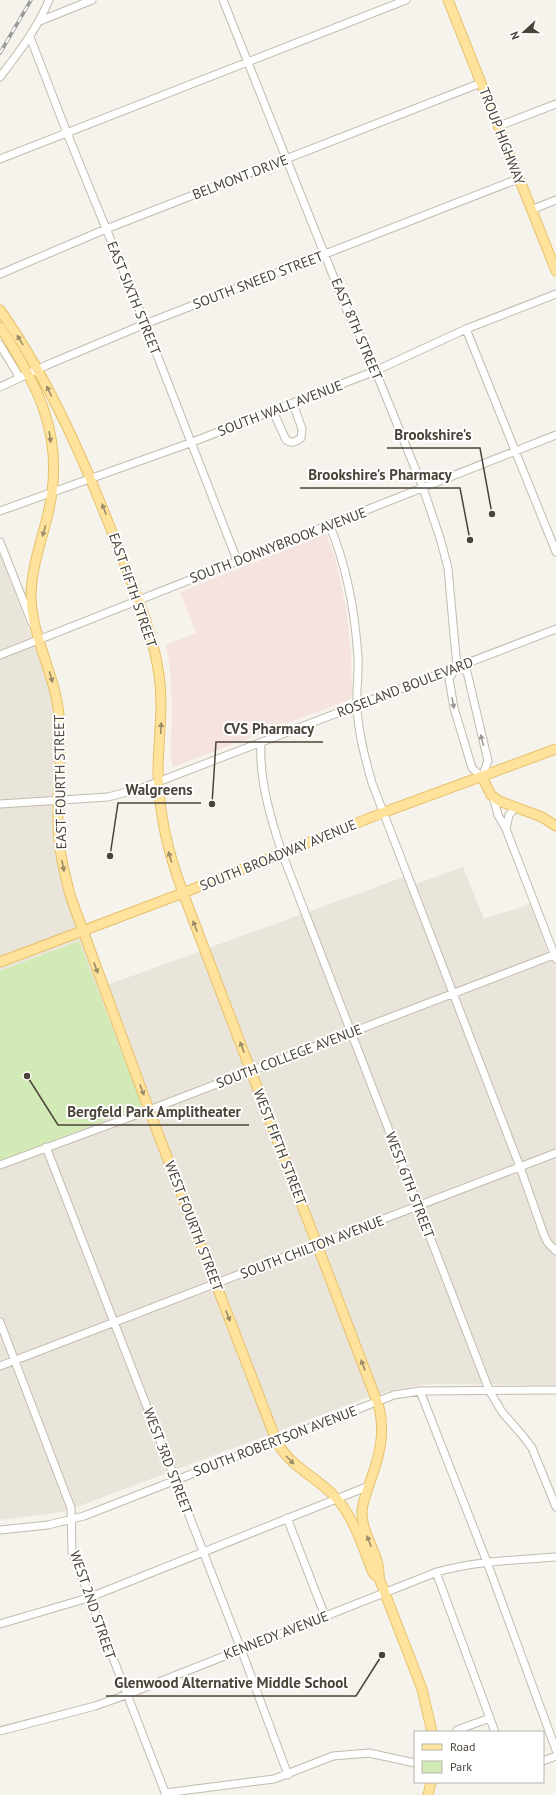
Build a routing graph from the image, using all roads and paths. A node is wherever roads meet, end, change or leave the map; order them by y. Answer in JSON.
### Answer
{"nodes":[{"id":1,"x":49,"y":0,"type":"edge"},
{"id":2,"x":92,"y":0,"type":"edge"},
{"id":3,"x":223,"y":0,"type":"edge"},
{"id":4,"x":406,"y":0,"type":"edge"},
{"id":5,"x":448,"y":0,"type":"edge"},
{"id":6,"x":40,"y":20,"type":"junction"},
{"id":7,"x":30,"y":37,"type":"junction"},
{"id":8,"x":249,"y":62,"type":"junction"},
{"id":9,"x":0,"y":77,"type":"edge"},
{"id":10,"x":481,"y":82,"type":"junction"},
{"id":11,"x":556,"y":104,"type":"edge"},
{"id":12,"x":499,"y":126,"type":"junction"},
{"id":13,"x":67,"y":133,"type":"junction"},
{"id":14,"x":288,"y":158,"type":"junction"},
{"id":15,"x":0,"y":159,"type":"edge"},
{"id":16,"x":518,"y":178,"type":"junction"},
{"id":17,"x":556,"y":200,"type":"edge"},
{"id":18,"x":531,"y":210,"type":"junction"},
{"id":19,"x":106,"y":229,"type":"junction"},
{"id":20,"x":325,"y":254,"type":"junction"},
{"id":21,"x":556,"y":271,"type":"edge"},
{"id":22,"x":0,"y":274,"type":"edge"},
{"id":23,"x":556,"y":294,"type":"edge"},
{"id":24,"x":0,"y":310,"type":"edge"},
{"id":25,"x":144,"y":324,"type":"junction"},
{"id":26,"x":0,"y":327,"type":"edge"},
{"id":27,"x":466,"y":328,"type":"junction"},
{"id":28,"x":0,"y":345,"type":"edge"},
{"id":29,"x":38,"y":370,"type":"junction"},
{"id":30,"x":375,"y":371,"type":"junction"},
{"id":31,"x":29,"y":374,"type":"junction"},
{"id":32,"x":20,"y":378,"type":"junction"},
{"id":33,"x":0,"y":388,"type":"edge"},
{"id":34,"x":292,"y":403,"type":"junction"},
{"id":35,"x":273,"y":411,"type":"junction"},
{"id":36,"x":556,"y":435,"type":"edge"},
{"id":37,"x":190,"y":443,"type":"junction"},
{"id":38,"x":515,"y":451,"type":"junction"},
{"id":39,"x":91,"y":479,"type":"junction"},
{"id":40,"x":423,"y":488,"type":"junction"},
{"id":41,"x":52,"y":493,"type":"junction"},
{"id":42,"x":0,"y":511,"type":"edge"},
{"id":43,"x":328,"y":524,"type":"junction"},
{"id":44,"x":0,"y":542,"type":"edge"},
{"id":45,"x":556,"y":552,"type":"edge"},
{"id":46,"x":237,"y":560,"type":"junction"},
{"id":47,"x":139,"y":600,"type":"junction"},
{"id":48,"x":556,"y":629,"type":"edge"},
{"id":49,"x":38,"y":636,"type":"junction"},
{"id":50,"x":0,"y":655,"type":"edge"},
{"id":51,"x":457,"y":666,"type":"junction"},
{"id":52,"x":357,"y":705,"type":"junction"},
{"id":53,"x":260,"y":742,"type":"junction"},
{"id":54,"x":556,"y":749,"type":"edge"},
{"id":55,"x":482,"y":777,"type":"junction"},
{"id":56,"x":159,"y":782,"type":"junction"},
{"id":57,"x":493,"y":797,"type":"junction"},
{"id":58,"x":58,"y":800,"type":"junction"},
{"id":59,"x":0,"y":804,"type":"edge"},
{"id":60,"x":516,"y":807,"type":"junction"},
{"id":61,"x":382,"y":813,"type":"junction"},
{"id":62,"x":556,"y":826,"type":"edge"},
{"id":63,"x":506,"y":829,"type":"junction"},
{"id":64,"x":282,"y":853,"type":"junction"},
{"id":65,"x":183,"y":894,"type":"junction"},
{"id":66,"x":82,"y":932,"type":"junction"},
{"id":67,"x":555,"y":956,"type":"edge"},
{"id":68,"x":0,"y":962,"type":"edge"},
{"id":69,"x":452,"y":993,"type":"junction"},
{"id":70,"x":352,"y":1031,"type":"junction"},
{"id":71,"x":251,"y":1071,"type":"junction"},
{"id":72,"x":149,"y":1110,"type":"junction"},
{"id":73,"x":46,"y":1147,"type":"junction"},
{"id":74,"x":556,"y":1153,"type":"edge"},
{"id":75,"x":0,"y":1165,"type":"edge"},
{"id":76,"x":520,"y":1167,"type":"junction"},
{"id":77,"x":418,"y":1205,"type":"junction"},
{"id":78,"x":317,"y":1245,"type":"junction"},
{"id":79,"x":556,"y":1251,"type":"edge"},
{"id":80,"x":216,"y":1284,"type":"junction"},
{"id":81,"x":0,"y":1322,"type":"edge"},
{"id":82,"x":115,"y":1322,"type":"junction"},
{"id":83,"x":15,"y":1360,"type":"junction"},
{"id":84,"x":0,"y":1366,"type":"edge"},
{"id":85,"x":420,"y":1390,"type":"junction"},
{"id":86,"x":489,"y":1390,"type":"junction"},
{"id":87,"x":556,"y":1390,"type":"edge"},
{"id":88,"x":377,"y":1402,"type":"junction"},
{"id":89,"x":276,"y":1440,"type":"junction"},
{"id":90,"x":176,"y":1480,"type":"junction"},
{"id":91,"x":369,"y":1486,"type":"junction"},
{"id":92,"x":337,"y":1499,"type":"junction"},
{"id":93,"x":556,"y":1507,"type":"edge"},
{"id":94,"x":287,"y":1518,"type":"junction"},
{"id":95,"x":72,"y":1520,"type":"junction"},
{"id":96,"x":0,"y":1530,"type":"edge"},
{"id":97,"x":203,"y":1553,"type":"junction"},
{"id":98,"x":556,"y":1557,"type":"edge"},
{"id":99,"x":487,"y":1562,"type":"junction"},
{"id":100,"x":436,"y":1572,"type":"junction"},
{"id":101,"x":379,"y":1578,"type":"junction"},
{"id":102,"x":384,"y":1593,"type":"junction"},
{"id":103,"x":88,"y":1598,"type":"junction"},
{"id":104,"x":325,"y":1616,"type":"junction"},
{"id":105,"x":0,"y":1624,"type":"edge"},
{"id":106,"x":241,"y":1649,"type":"junction"},
{"id":107,"x":126,"y":1695,"type":"junction"},
{"id":108,"x":490,"y":1718,"type":"junction"},
{"id":109,"x":457,"y":1730,"type":"dead end"},
{"id":110,"x":0,"y":1731,"type":"edge"},
{"id":111,"x":432,"y":1731,"type":"edge"},
{"id":112,"x":495,"y":1731,"type":"edge"},
{"id":113,"x":556,"y":1750,"type":"edge"},
{"id":114,"x":556,"y":1756,"type":"edge"},
{"id":115,"x":544,"y":1761,"type":"edge"},
{"id":116,"x":414,"y":1763,"type":"edge"},
{"id":117,"x":288,"y":1775,"type":"junction"},
{"id":118,"x":431,"y":1783,"type":"edge"},
{"id":119,"x":165,"y":1794,"type":"edge"},
{"id":120,"x":428,"y":1795,"type":"edge"}],
"edges":[{"from":1,"to":6,"type":"street"},
{"from":2,"to":6,"type":"street"},
{"from":3,"to":8,"type":"street","name":"EAST 8TH STREET"},
{"from":4,"to":8,"type":"street"},
{"from":5,"to":10,"type":"main road","name":"TROUP HIGHWAY"},
{"from":6,"to":7,"type":"street"},
{"from":7,"to":9,"type":"street"},
{"from":7,"to":13,"type":"street","name":"EAST SIXTH STREET"},
{"from":8,"to":13,"type":"street"},
{"from":8,"to":14,"type":"street","name":"EAST 8TH STREET"},
{"from":10,"to":12,"type":"main road","name":"TROUP HIGHWAY"},
{"from":10,"to":14,"type":"street","name":"BELMONT DRIVE"},
{"from":11,"to":12,"type":"street"},
{"from":12,"to":16,"type":"main road","name":"TROUP HIGHWAY"},
{"from":13,"to":15,"type":"street"},
{"from":13,"to":19,"type":"street","name":"EAST SIXTH STREET"},
{"from":14,"to":19,"type":"street","name":"BELMONT DRIVE"},
{"from":14,"to":20,"type":"street","name":"EAST 8TH STREET"},
{"from":16,"to":18,"type":"main road","name":"TROUP HIGHWAY"},
{"from":16,"to":20,"type":"street","name":"SOUTH SNEED STREET"},
{"from":17,"to":18,"type":"street"},
{"from":18,"to":21,"type":"main road","name":"TROUP HIGHWAY"},
{"from":19,"to":22,"type":"street","name":"BELMONT DRIVE"},
{"from":19,"to":25,"type":"street","name":"EAST SIXTH STREET"},
{"from":20,"to":25,"type":"street","name":"SOUTH SNEED STREET"},
{"from":20,"to":30,"type":"street","name":"EAST 8TH STREET"},
{"from":23,"to":27,"type":"street","name":"SOUTH WALL AVENUE"},
{"from":29,"to":24,"type":"main road","name":"EAST FIFTH STREET","one_way":true},
{"from":25,"to":29,"type":"street","name":"SOUTH SNEED STREET"},
{"from":25,"to":37,"type":"street","name":"EAST SIXTH STREET"},
{"from":26,"to":31,"type":"main road"},
{"from":27,"to":30,"type":"street","name":"SOUTH WALL AVENUE"},
{"from":27,"to":38,"type":"street"},
{"from":28,"to":32,"type":"street"},
{"from":29,"to":31,"type":"street","name":"SOUTH SNEED STREET"},
{"from":39,"to":29,"type":"main road","name":"EAST FIFTH STREET","one_way":true},
{"from":30,"to":34,"type":"street","name":"SOUTH WALL AVENUE"},
{"from":30,"to":40,"type":"street","name":"EAST 8TH STREET"},
{"from":31,"to":32,"type":"street","name":"SOUTH SNEED STREET"},
{"from":31,"to":41,"type":"main road","one_way":true},
{"from":32,"to":33,"type":"street","name":"SOUTH SNEED STREET"},
{"from":34,"to":35,"type":"street","name":"SOUTH WALL AVENUE"},
{"from":34,"to":35,"type":"street"},
{"from":35,"to":37,"type":"street","name":"SOUTH WALL AVENUE"},
{"from":36,"to":38,"type":"street","name":"SOUTH DONNYBROOK AVENUE"},
{"from":37,"to":39,"type":"street","name":"SOUTH WALL AVENUE"},
{"from":37,"to":46,"type":"street","name":"EAST SIXTH STREET"},
{"from":38,"to":40,"type":"street","name":"SOUTH DONNYBROOK AVENUE"},
{"from":38,"to":45,"type":"street"},
{"from":39,"to":41,"type":"street","name":"SOUTH WALL AVENUE"},
{"from":47,"to":39,"type":"main road","name":"EAST FIFTH STREET","one_way":true},
{"from":40,"to":43,"type":"street","name":"SOUTH DONNYBROOK AVENUE"},
{"from":40,"to":51,"type":"street","name":"EAST 8TH STREET"},
{"from":41,"to":42,"type":"street","name":"SOUTH WALL AVENUE"},
{"from":41,"to":49,"type":"main road","name":"EAST FOURTH STREET","one_way":true},
{"from":43,"to":46,"type":"street","name":"SOUTH DONNYBROOK AVENUE"},
{"from":43,"to":52,"type":"street"},
{"from":44,"to":49,"type":"street","name":"EAST FOURTH STREET"},
{"from":46,"to":47,"type":"street","name":"SOUTH DONNYBROOK AVENUE"},
{"from":47,"to":49,"type":"street","name":"SOUTH DONNYBROOK AVENUE"},
{"from":56,"to":47,"type":"main road","name":"EAST FIFTH STREET","one_way":true},
{"from":48,"to":51,"type":"street","name":"ROSELAND BOULEVARD"},
{"from":49,"to":50,"type":"street","name":"SOUTH DONNYBROOK AVENUE"},
{"from":49,"to":58,"type":"main road","name":"EAST FOURTH STREET","one_way":true},
{"from":51,"to":52,"type":"street","name":"ROSELAND BOULEVARD"},
{"from":55,"to":51,"type":"street","one_way":true},
{"from":51,"to":55,"type":"street","name":"EAST 8TH STREET","one_way":true},
{"from":52,"to":53,"type":"street","name":"ROSELAND BOULEVARD"},
{"from":52,"to":61,"type":"street"},
{"from":53,"to":56,"type":"street","name":"ROSELAND BOULEVARD"},
{"from":53,"to":64,"type":"street","name":"WEST 6TH STREET"},
{"from":54,"to":55,"type":"main road","name":"SOUTH BROADWAY AVENUE"},
{"from":55,"to":57,"type":"main road"},
{"from":55,"to":61,"type":"main road","name":"SOUTH BROADWAY AVENUE"},
{"from":56,"to":58,"type":"street","name":"ROSELAND BOULEVARD"},
{"from":65,"to":56,"type":"main road","name":"EAST FIFTH STREET","one_way":true},
{"from":57,"to":60,"type":"main road"},
{"from":57,"to":63,"type":"street"},
{"from":58,"to":59,"type":"street","name":"ROSELAND BOULEVARD"},
{"from":58,"to":66,"type":"main road","name":"EAST FOURTH STREET","one_way":true},
{"from":60,"to":62,"type":"main road"},
{"from":60,"to":63,"type":"street"},
{"from":61,"to":64,"type":"main road","name":"SOUTH BROADWAY AVENUE"},
{"from":61,"to":69,"type":"street"},
{"from":63,"to":67,"type":"street"},
{"from":64,"to":65,"type":"main road","name":"SOUTH BROADWAY AVENUE"},
{"from":64,"to":70,"type":"street","name":"WEST 6TH STREET"},
{"from":65,"to":66,"type":"main road","name":"SOUTH BROADWAY AVENUE"},
{"from":71,"to":65,"type":"main road","name":"WEST FIFTH STREET","one_way":true},
{"from":66,"to":68,"type":"main road","name":"SOUTH BROADWAY AVENUE"},
{"from":66,"to":72,"type":"main road","name":"WEST FOURTH STREET","one_way":true},
{"from":67,"to":69,"type":"street","name":"SOUTH COLLEGE AVENUE"},
{"from":69,"to":70,"type":"street","name":"SOUTH COLLEGE AVENUE"},
{"from":69,"to":76,"type":"street"},
{"from":70,"to":71,"type":"street","name":"SOUTH COLLEGE AVENUE"},
{"from":70,"to":77,"type":"street","name":"WEST 6TH STREET"},
{"from":71,"to":72,"type":"street","name":"SOUTH COLLEGE AVENUE"},
{"from":71,"to":78,"type":"main road","name":"WEST FIFTH STREET"},
{"from":72,"to":73,"type":"street","name":"SOUTH COLLEGE AVENUE"},
{"from":72,"to":80,"type":"main road","name":"WEST FOURTH STREET"},
{"from":73,"to":75,"type":"street","name":"SOUTH COLLEGE AVENUE"},
{"from":73,"to":82,"type":"street","name":"WEST 3RD STREET"},
{"from":74,"to":76,"type":"street","name":"SOUTH CHILTON AVENUE"},
{"from":76,"to":77,"type":"street","name":"SOUTH CHILTON AVENUE"},
{"from":76,"to":79,"type":"street"},
{"from":77,"to":78,"type":"street","name":"SOUTH CHILTON AVENUE"},
{"from":77,"to":86,"type":"street","name":"WEST 6TH STREET"},
{"from":78,"to":80,"type":"street","name":"SOUTH CHILTON AVENUE"},
{"from":88,"to":78,"type":"main road","name":"WEST FIFTH STREET","one_way":true},
{"from":80,"to":82,"type":"street","name":"SOUTH CHILTON AVENUE"},
{"from":80,"to":89,"type":"main road","name":"WEST FOURTH STREET","one_way":true},
{"from":81,"to":83,"type":"street","name":"WEST 2ND STREET"},
{"from":82,"to":83,"type":"street","name":"SOUTH CHILTON AVENUE"},
{"from":82,"to":90,"type":"street","name":"WEST 3RD STREET"},
{"from":83,"to":84,"type":"street","name":"SOUTH CHILTON AVENUE"},
{"from":83,"to":95,"type":"street","name":"WEST 2ND STREET"},
{"from":85,"to":86,"type":"street","name":"SOUTH ROBERTSON AVENUE"},
{"from":85,"to":88,"type":"street","name":"SOUTH ROBERTSON AVENUE"},
{"from":85,"to":99,"type":"street"},
{"from":86,"to":87,"type":"street","name":"SOUTH ROBERTSON AVENUE"},
{"from":86,"to":93,"type":"street","name":"WEST 6TH STREET"},
{"from":88,"to":89,"type":"street","name":"SOUTH ROBERTSON AVENUE"},
{"from":88,"to":91,"type":"main road","name":"WEST FIFTH STREET"},
{"from":89,"to":90,"type":"street","name":"SOUTH ROBERTSON AVENUE"},
{"from":89,"to":92,"type":"main road","name":"WEST FOURTH STREET","one_way":true},
{"from":90,"to":95,"type":"street","name":"SOUTH ROBERTSON AVENUE"},
{"from":90,"to":97,"type":"street","name":"WEST 3RD STREET"},
{"from":91,"to":92,"type":"street"},
{"from":101,"to":91,"type":"main road","name":"WEST FIFTH STREET","one_way":true},
{"from":92,"to":94,"type":"street"},
{"from":92,"to":101,"type":"main road","name":"WEST FOURTH STREET"},
{"from":94,"to":97,"type":"street"},
{"from":94,"to":104,"type":"street"},
{"from":95,"to":96,"type":"street","name":"SOUTH ROBERTSON AVENUE"},
{"from":95,"to":103,"type":"street","name":"WEST 2ND STREET"},
{"from":97,"to":103,"type":"street"},
{"from":97,"to":106,"type":"street","name":"WEST 3RD STREET"},
{"from":98,"to":99,"type":"street","name":"KENNEDY AVENUE"},
{"from":99,"to":100,"type":"street","name":"KENNEDY AVENUE"},
{"from":99,"to":113,"type":"street"},
{"from":100,"to":102,"type":"street","name":"KENNEDY AVENUE"},
{"from":100,"to":108,"type":"street"},
{"from":101,"to":102,"type":"main road"},
{"from":102,"to":104,"type":"street","name":"KENNEDY AVENUE"},
{"from":102,"to":111,"type":"main road"},
{"from":103,"to":105,"type":"street"},
{"from":103,"to":107,"type":"street","name":"WEST 2ND STREET"},
{"from":104,"to":106,"type":"street","name":"KENNEDY AVENUE"},
{"from":106,"to":107,"type":"street","name":"KENNEDY AVENUE"},
{"from":106,"to":117,"type":"street","name":"WEST 3RD STREET"},
{"from":107,"to":110,"type":"street","name":"KENNEDY AVENUE"},
{"from":107,"to":119,"type":"street","name":"WEST 2ND STREET"},
{"from":108,"to":109,"type":"street"},
{"from":108,"to":112,"type":"street"},
{"from":114,"to":115,"type":"street"},
{"from":116,"to":117,"type":"street"},
{"from":117,"to":119,"type":"street"},
{"from":118,"to":120,"type":"main road"}]}
